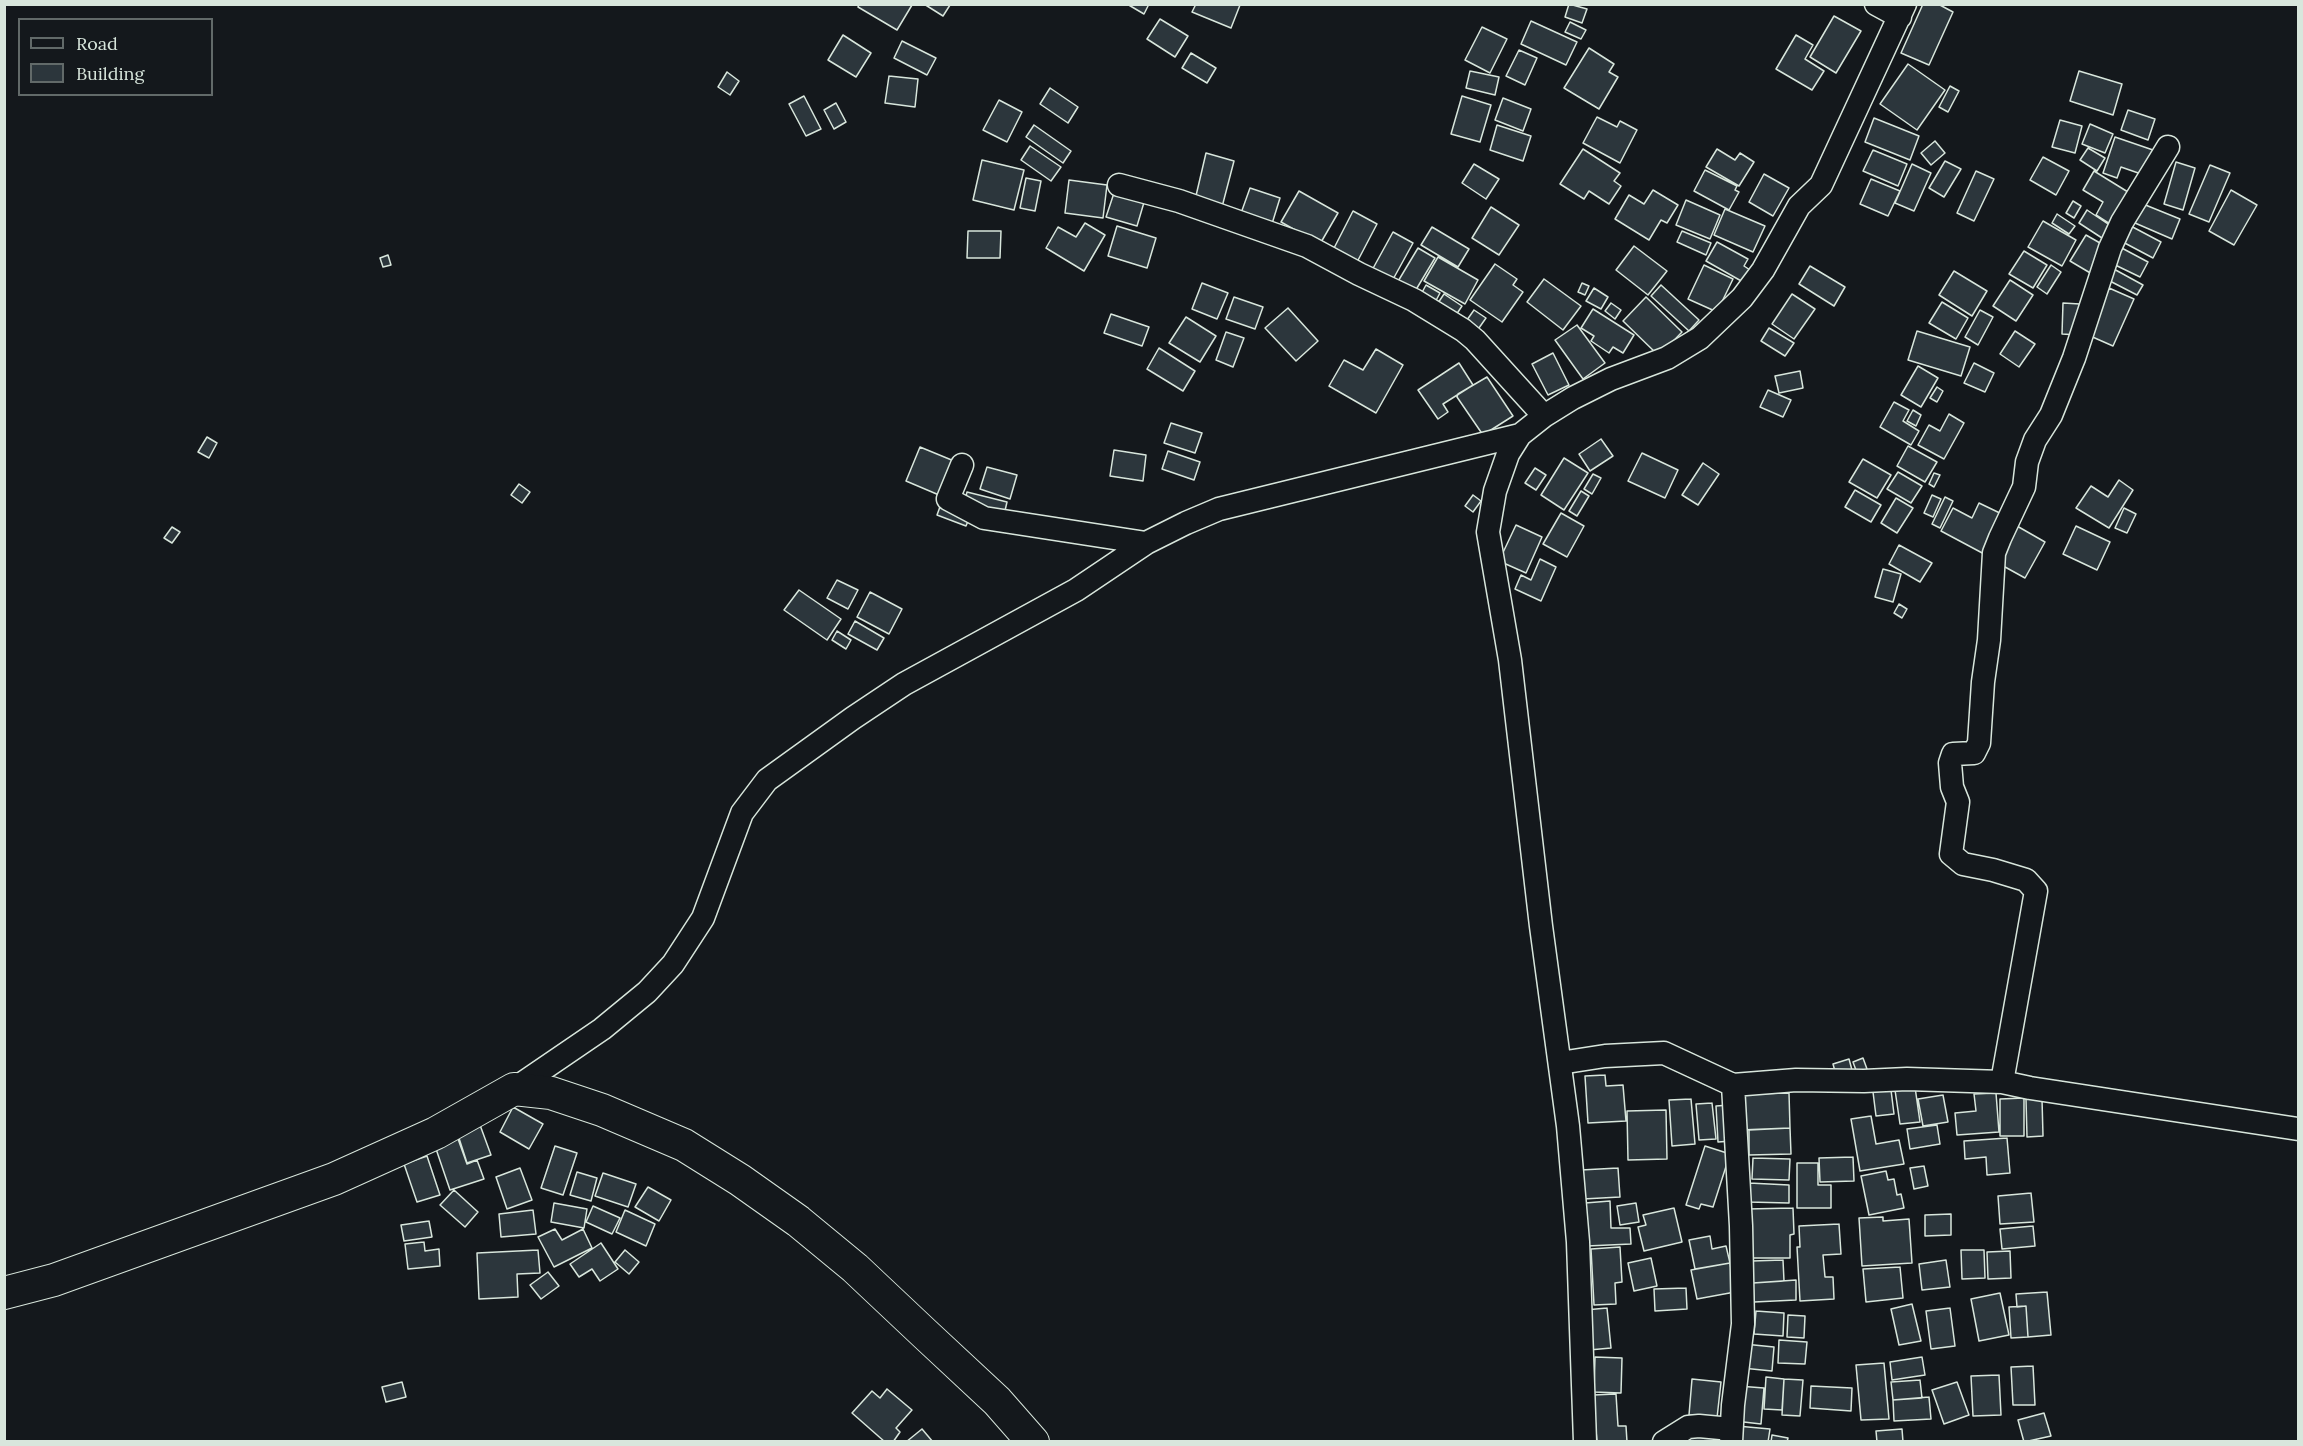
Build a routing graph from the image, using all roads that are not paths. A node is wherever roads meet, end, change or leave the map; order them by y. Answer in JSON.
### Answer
{"nodes":[{"id":1,"x":1876,"y":4,"type":"edge"},
{"id":2,"x":1902,"y":11,"type":"edge"},
{"id":3,"x":2168,"y":147,"type":"dead end"},
{"id":4,"x":1119,"y":185,"type":"dead end"},
{"id":5,"x":1544,"y":416,"type":"junction"},
{"id":6,"x":1520,"y":435,"type":"junction"},
{"id":7,"x":962,"y":465,"type":"dead end"},
{"id":8,"x":1146,"y":543,"type":"junction"},
{"id":9,"x":1560,"y":1063,"type":"junction"},
{"id":10,"x":2002,"y":1082,"type":"junction"},
{"id":11,"x":1733,"y":1085,"type":"junction"},
{"id":12,"x":514,"y":1089,"type":"junction"},
{"id":13,"x":2298,"y":1129,"type":"edge"},
{"id":14,"x":4,"y":1293,"type":"edge"},
{"id":15,"x":1731,"y":1435,"type":"edge"},
{"id":16,"x":1033,"y":1442,"type":"edge"},
{"id":17,"x":1585,"y":1442,"type":"edge"},
{"id":18,"x":1664,"y":1442,"type":"edge"}],
"edges":[{"from":1,"to":2,"type":"street"},
{"from":2,"to":5,"type":"street"},
{"from":3,"to":10,"type":"street"},
{"from":4,"to":5,"type":"street"},
{"from":5,"to":6,"type":"street"},
{"from":6,"to":8,"type":"street"},
{"from":6,"to":9,"type":"street"},
{"from":7,"to":8,"type":"street"},
{"from":8,"to":12,"type":"street"},
{"from":9,"to":11,"type":"street"},
{"from":9,"to":17,"type":"street"},
{"from":10,"to":11,"type":"street"},
{"from":10,"to":13,"type":"street"},
{"from":11,"to":15,"type":"street"},
{"from":12,"to":14,"type":"street"},
{"from":12,"to":16,"type":"street"},
{"from":15,"to":18,"type":"street"}]}
